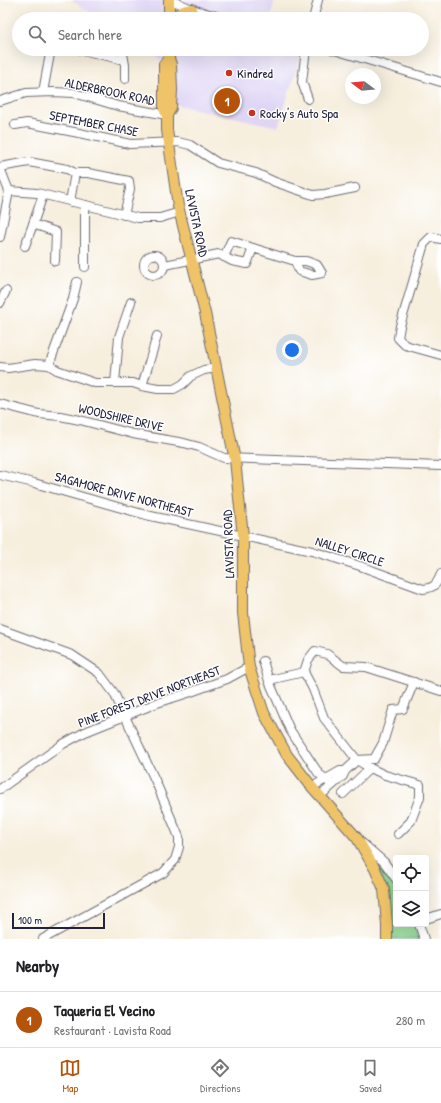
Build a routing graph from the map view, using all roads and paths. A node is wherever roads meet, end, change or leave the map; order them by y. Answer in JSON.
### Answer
{"nodes":[{"id":1,"x":170,"y":0,"type":"edge"},
{"id":2,"x":318,"y":0,"type":"edge"},
{"id":3,"x":192,"y":9,"type":"junction"},
{"id":4,"x":169,"y":12,"type":"edge"},
{"id":5,"x":180,"y":12,"type":"edge"},
{"id":6,"x":202,"y":12,"type":"edge"},
{"id":7,"x":315,"y":12,"type":"edge"},
{"id":8,"x":50,"y":56,"type":"edge"},
{"id":9,"x":107,"y":56,"type":"edge"},
{"id":10,"x":124,"y":56,"type":"edge"},
{"id":11,"x":168,"y":56,"type":"edge"},
{"id":12,"x":305,"y":56,"type":"edge"},
{"id":13,"x":354,"y":56,"type":"edge"},
{"id":14,"x":124,"y":60,"type":"junction"},
{"id":15,"x":125,"y":79,"type":"dead end"},
{"id":16,"x":441,"y":82,"type":"edge"},
{"id":17,"x":43,"y":92,"type":"junction"},
{"id":18,"x":308,"y":99,"type":"dead end"},
{"id":19,"x":0,"y":100,"type":"edge"},
{"id":20,"x":167,"y":115,"type":"junction"},
{"id":21,"x":15,"y":125,"type":"dead end"},
{"id":22,"x":169,"y":144,"type":"junction"},
{"id":23,"x":0,"y":168,"type":"edge"},
{"id":24,"x":75,"y":173,"type":"junction"},
{"id":25,"x":356,"y":188,"type":"dead end"},
{"id":26,"x":9,"y":191,"type":"junction"},
{"id":27,"x":43,"y":195,"type":"junction"},
{"id":28,"x":71,"y":202,"type":"junction"},
{"id":29,"x":85,"y":205,"type":"junction"},
{"id":30,"x":180,"y":212,"type":"junction"},
{"id":31,"x":124,"y":215,"type":"junction"},
{"id":32,"x":33,"y":224,"type":"junction"},
{"id":33,"x":0,"y":237,"type":"edge"},
{"id":34,"x":441,"y":239,"type":"edge"},
{"id":35,"x":25,"y":246,"type":"dead end"},
{"id":36,"x":253,"y":248,"type":"junction"},
{"id":37,"x":224,"y":257,"type":"junction"},
{"id":38,"x":191,"y":259,"type":"junction"},
{"id":39,"x":55,"y":261,"type":"dead end"},
{"id":40,"x":295,"y":261,"type":"dead end"},
{"id":41,"x":165,"y":265,"type":"junction"},
{"id":42,"x":85,"y":267,"type":"dead end"},
{"id":43,"x":78,"y":282,"type":"dead end"},
{"id":44,"x":6,"y":291,"type":"dead end"},
{"id":45,"x":0,"y":302,"type":"edge"},
{"id":46,"x":131,"y":302,"type":"dead end"},
{"id":47,"x":157,"y":336,"type":"dead end"},
{"id":48,"x":441,"y":355,"type":"edge"},
{"id":49,"x":49,"y":365,"type":"junction"},
{"id":50,"x":0,"y":367,"type":"edge"},
{"id":51,"x":217,"y":368,"type":"junction"},
{"id":52,"x":115,"y":383,"type":"junction"},
{"id":53,"x":142,"y":386,"type":"junction"},
{"id":54,"x":0,"y":404,"type":"edge"},
{"id":55,"x":235,"y":460,"type":"junction"},
{"id":56,"x":441,"y":466,"type":"edge"},
{"id":57,"x":0,"y":475,"type":"edge"},
{"id":58,"x":243,"y":536,"type":"junction"},
{"id":59,"x":441,"y":574,"type":"edge"},
{"id":60,"x":0,"y":629,"type":"edge"},
{"id":61,"x":263,"y":661,"type":"dead end"},
{"id":62,"x":249,"y":667,"type":"junction"},
{"id":63,"x":304,"y":672,"type":"junction"},
{"id":64,"x":269,"y":680,"type":"junction"},
{"id":65,"x":414,"y":682,"type":"junction"},
{"id":66,"x":441,"y":691,"type":"edge"},
{"id":67,"x":125,"y":715,"type":"junction"},
{"id":68,"x":357,"y":760,"type":"junction"},
{"id":69,"x":370,"y":768,"type":"junction"},
{"id":70,"x":328,"y":782,"type":"junction"},
{"id":71,"x":312,"y":788,"type":"junction"},
{"id":72,"x":0,"y":789,"type":"edge"},
{"id":73,"x":343,"y":794,"type":"dead end"},
{"id":74,"x":320,"y":796,"type":"junction"},
{"id":75,"x":398,"y":834,"type":"dead end"},
{"id":76,"x":357,"y":838,"type":"junction"},
{"id":77,"x":393,"y":875,"type":"edge"},
{"id":78,"x":441,"y":914,"type":"edge"},
{"id":79,"x":429,"y":918,"type":"edge"},
{"id":80,"x":420,"y":927,"type":"edge"},
{"id":81,"x":43,"y":939,"type":"edge"},
{"id":82,"x":387,"y":939,"type":"edge"},
{"id":83,"x":424,"y":939,"type":"edge"}],
"edges":[{"from":1,"to":3,"type":"street"},
{"from":1,"to":4,"type":"main road"},
{"from":2,"to":7,"type":"street"},
{"from":3,"to":5,"type":"main road"},
{"from":3,"to":6,"type":"street"},
{"from":8,"to":17,"type":"street"},
{"from":9,"to":14,"type":"street"},
{"from":10,"to":14,"type":"street"},
{"from":11,"to":20,"type":"main road","name":"LAVISTA ROAD"},
{"from":12,"to":18,"type":"street"},
{"from":13,"to":16,"type":"street"},
{"from":14,"to":15,"type":"street"},
{"from":17,"to":19,"type":"street","name":"ALDERBROOK ROAD"},
{"from":17,"to":20,"type":"street","name":"ALDERBROOK ROAD"},
{"from":20,"to":22,"type":"main road","name":"LAVISTA ROAD"},
{"from":21,"to":22,"type":"street","name":"SEPTEMBER CHASE"},
{"from":22,"to":25,"type":"street","name":"SEPTEMBER CHASE"},
{"from":22,"to":30,"type":"main road","name":"LAVISTA ROAD"},
{"from":23,"to":24,"type":"street"},
{"from":23,"to":26,"type":"street"},
{"from":24,"to":28,"type":"street"},
{"from":24,"to":31,"type":"street"},
{"from":26,"to":27,"type":"street"},
{"from":26,"to":33,"type":"street"},
{"from":27,"to":28,"type":"street"},
{"from":27,"to":32,"type":"street"},
{"from":28,"to":29,"type":"street"},
{"from":29,"to":31,"type":"street"},
{"from":29,"to":42,"type":"street"},
{"from":30,"to":31,"type":"street"},
{"from":30,"to":38,"type":"main road","name":"LAVISTA ROAD"},
{"from":32,"to":35,"type":"street"},
{"from":32,"to":39,"type":"street"},
{"from":34,"to":48,"type":"street"},
{"from":36,"to":37,"type":"street"},
{"from":36,"to":37,"type":"street"},
{"from":36,"to":40,"type":"street"},
{"from":37,"to":38,"type":"street"},
{"from":38,"to":41,"type":"street"},
{"from":38,"to":51,"type":"main road","name":"LAVISTA ROAD"},
{"from":41,"to":41,"type":"street"},
{"from":43,"to":49,"type":"street"},
{"from":44,"to":45,"type":"street"},
{"from":46,"to":52,"type":"street"},
{"from":47,"to":53,"type":"street"},
{"from":49,"to":50,"type":"street"},
{"from":49,"to":52,"type":"street"},
{"from":51,"to":53,"type":"street"},
{"from":51,"to":55,"type":"main road","name":"LAVISTA ROAD"},
{"from":52,"to":53,"type":"street"},
{"from":54,"to":55,"type":"street","name":"WOODSHIRE DRIVE"},
{"from":55,"to":56,"type":"street"},
{"from":55,"to":58,"type":"main road","name":"LAVISTA ROAD"},
{"from":57,"to":58,"type":"street","name":"SAGAMORE DRIVE NORTHEAST"},
{"from":58,"to":59,"type":"street","name":"NALLEY CIRCLE"},
{"from":58,"to":62,"type":"main road","name":"LAVISTA ROAD"},
{"from":60,"to":67,"type":"street"},
{"from":61,"to":64,"type":"street"},
{"from":62,"to":67,"type":"street","name":"PINE FOREST DRIVE NORTHEAST"},
{"from":62,"to":71,"type":"main road","name":"LAVISTA ROAD"},
{"from":63,"to":64,"type":"street"},
{"from":63,"to":65,"type":"street"},
{"from":63,"to":68,"type":"street"},
{"from":64,"to":70,"type":"street"},
{"from":65,"to":66,"type":"street"},
{"from":65,"to":68,"type":"street"},
{"from":67,"to":72,"type":"street","name":"PINE FOREST DRIVE NORTHEAST"},
{"from":67,"to":81,"type":"street"},
{"from":68,"to":69,"type":"street"},
{"from":68,"to":70,"type":"street"},
{"from":69,"to":73,"type":"street"},
{"from":69,"to":75,"type":"street"},
{"from":70,"to":71,"type":"street"},
{"from":70,"to":74,"type":"street"},
{"from":71,"to":74,"type":"main road","name":"LAVISTA ROAD"},
{"from":74,"to":76,"type":"main road","name":"LAVISTA ROAD"},
{"from":76,"to":77,"type":"street"},
{"from":76,"to":82,"type":"main road","name":"LAVISTA ROAD"},
{"from":78,"to":79,"type":"street"},
{"from":80,"to":83,"type":"street"}]}
